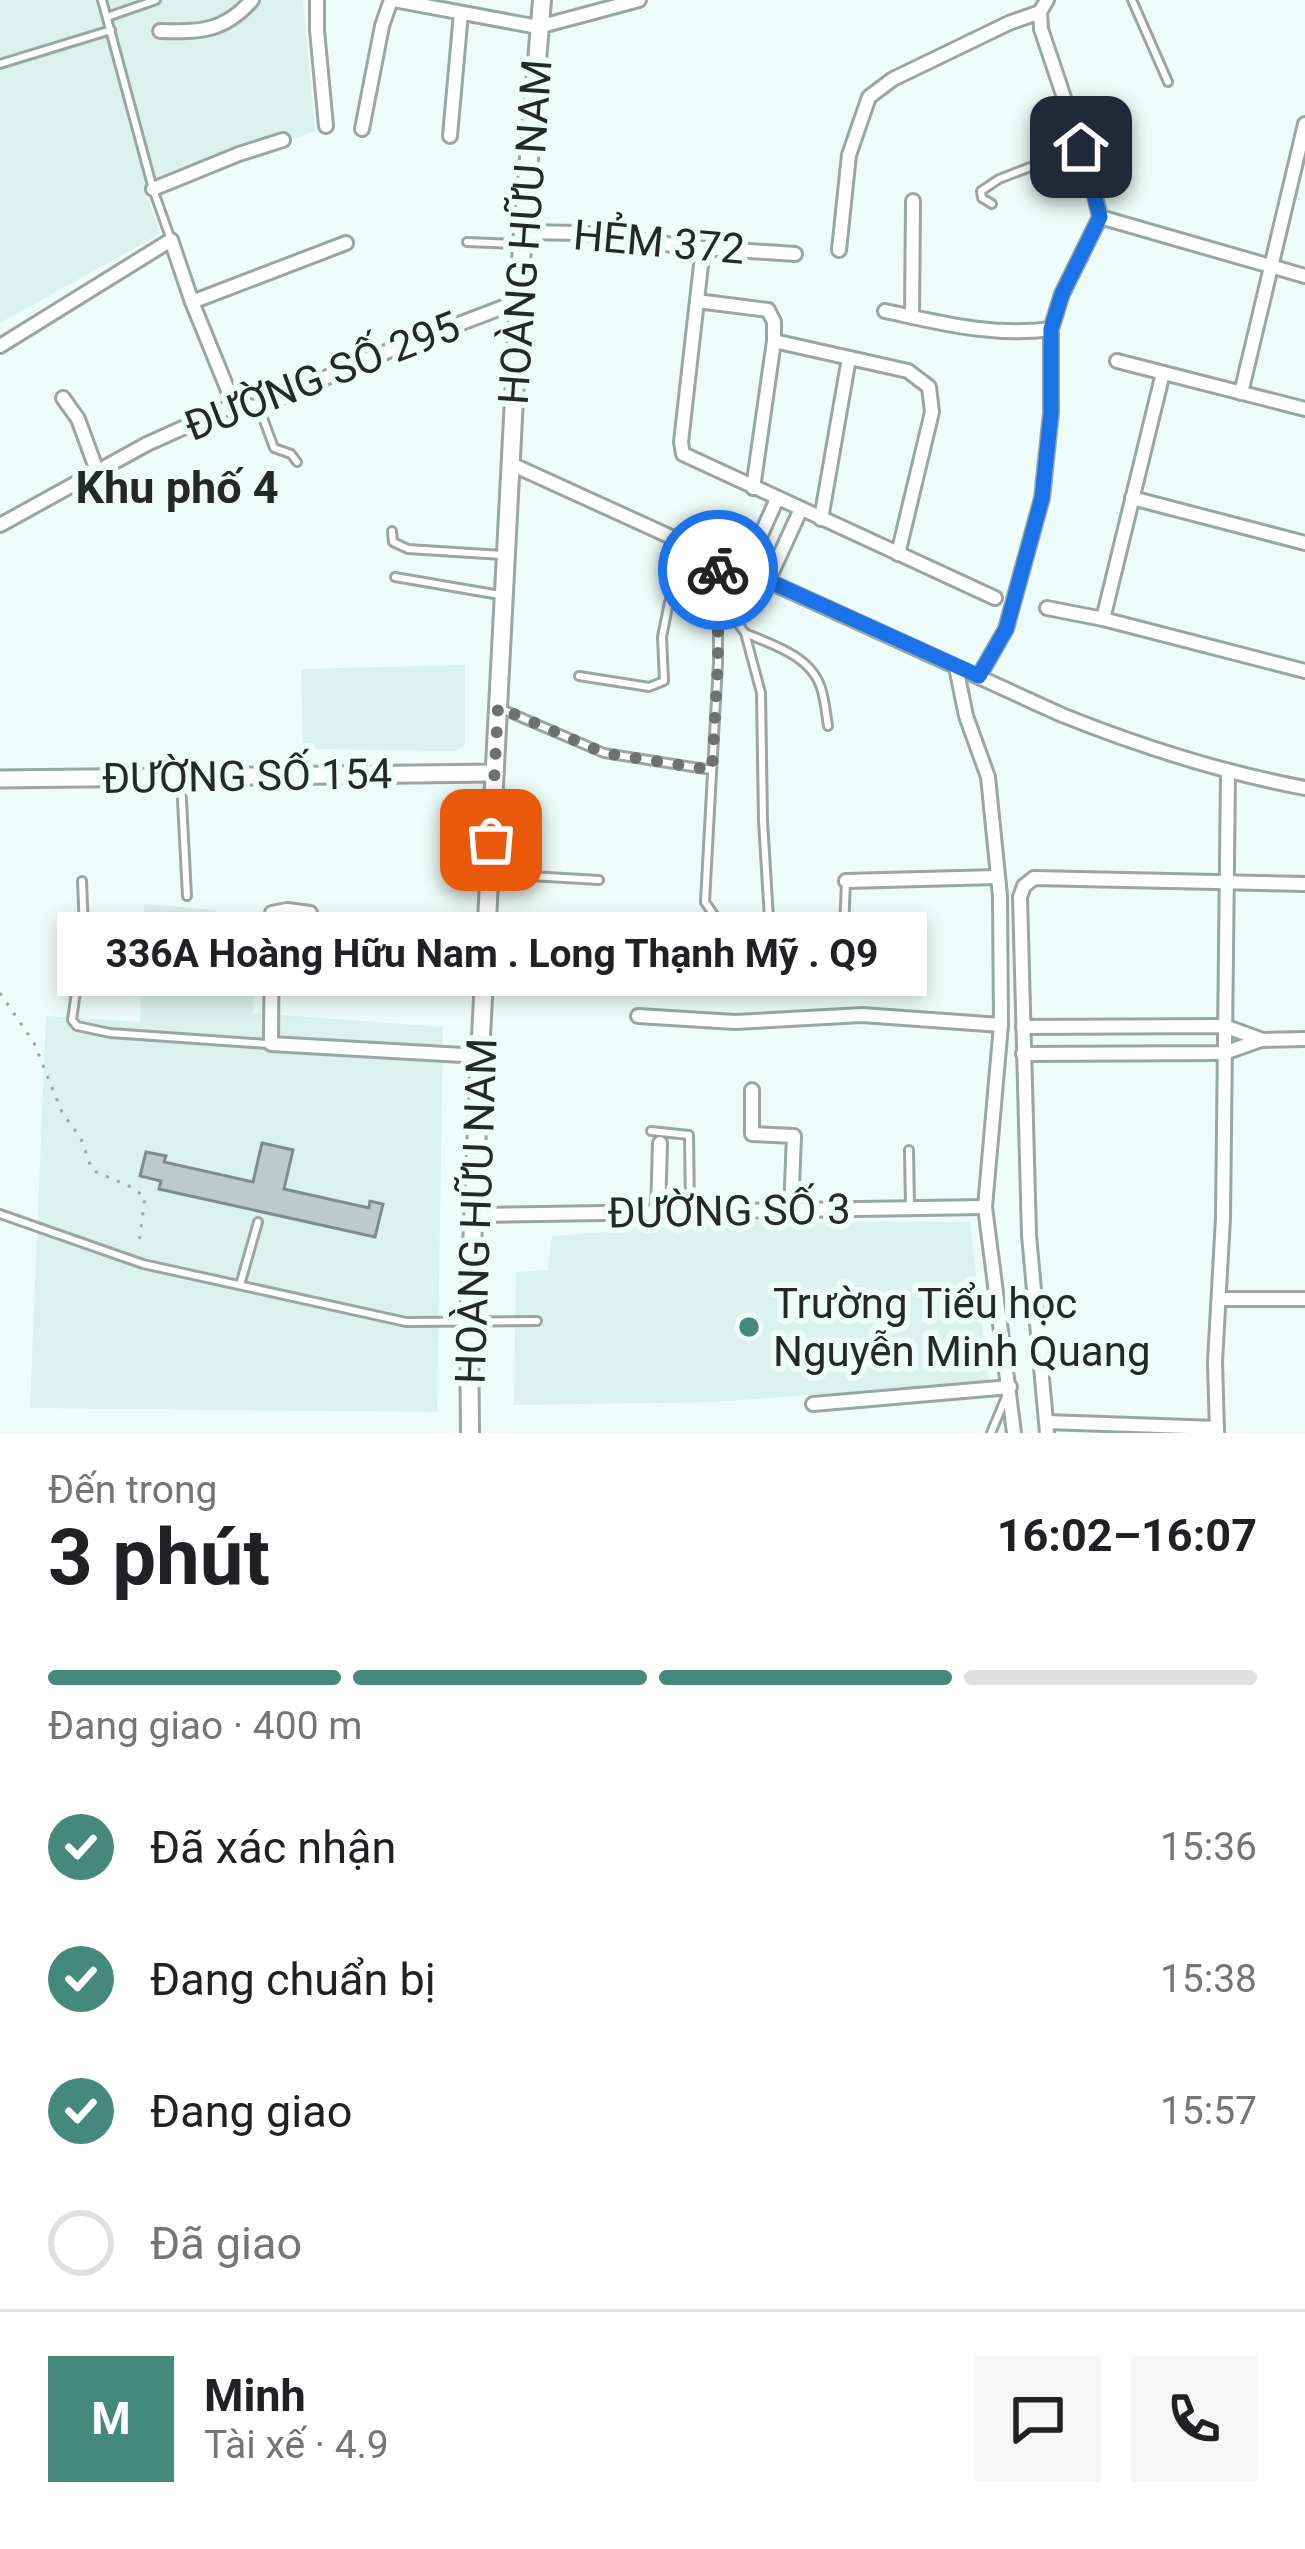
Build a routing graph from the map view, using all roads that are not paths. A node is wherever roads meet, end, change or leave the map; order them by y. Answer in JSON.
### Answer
{"nodes":[{"id":1,"x":102,"y":0,"type":"edge"},
{"id":2,"x":156,"y":0,"type":"edge"},
{"id":3,"x":252,"y":0,"type":"edge"},
{"id":4,"x":317,"y":0,"type":"edge"},
{"id":5,"x":393,"y":0,"type":"edge"},
{"id":6,"x":542,"y":0,"type":"edge"},
{"id":7,"x":639,"y":0,"type":"edge"},
{"id":8,"x":1132,"y":0,"type":"edge"},
{"id":9,"x":1044,"y":6,"type":"edge"},
{"id":10,"x":461,"y":13,"type":"junction"},
{"id":11,"x":107,"y":17,"type":"junction"},
{"id":12,"x":538,"y":27,"type":"junction"},
{"id":13,"x":111,"y":29,"type":"junction"},
{"id":14,"x":160,"y":31,"type":"dead end"},
{"id":15,"x":0,"y":64,"type":"edge"},
{"id":16,"x":1168,"y":82,"type":"dead end"},
{"id":17,"x":1305,"y":124,"type":"edge"},
{"id":18,"x":326,"y":126,"type":"dead end"},
{"id":19,"x":362,"y":129,"type":"dead end"},
{"id":20,"x":450,"y":136,"type":"dead end"},
{"id":21,"x":283,"y":140,"type":"dead end"},
{"id":22,"x":1081,"y":147,"type":"junction"},
{"id":23,"x":153,"y":189,"type":"junction"},
{"id":24,"x":913,"y":201,"type":"dead end"},
{"id":25,"x":992,"y":204,"type":"dead end"},
{"id":26,"x":1100,"y":217,"type":"junction"},
{"id":27,"x":522,"y":238,"type":"junction"},
{"id":28,"x":171,"y":240,"type":"junction"},
{"id":29,"x":467,"y":242,"type":"dead end"},
{"id":30,"x":346,"y":243,"type":"dead end"},
{"id":31,"x":839,"y":250,"type":"dead end"},
{"id":32,"x":795,"y":254,"type":"dead end"},
{"id":33,"x":700,"y":265,"type":"dead end"},
{"id":34,"x":1270,"y":268,"type":"junction"},
{"id":35,"x":1305,"y":277,"type":"edge"},
{"id":36,"x":519,"y":301,"type":"junction"},
{"id":37,"x":697,"y":301,"type":"junction"},
{"id":38,"x":192,"y":302,"type":"junction"},
{"id":39,"x":885,"y":311,"type":"dead end"},
{"id":40,"x":912,"y":316,"type":"junction"},
{"id":41,"x":1051,"y":329,"type":"junction"},
{"id":42,"x":774,"y":341,"type":"junction"},
{"id":43,"x":0,"y":346,"type":"edge"},
{"id":44,"x":849,"y":358,"type":"junction"},
{"id":45,"x":1117,"y":361,"type":"dead end"},
{"id":46,"x":1162,"y":373,"type":"junction"},
{"id":47,"x":1240,"y":393,"type":"junction"},
{"id":48,"x":63,"y":398,"type":"dead end"},
{"id":49,"x":234,"y":405,"type":"junction"},
{"id":50,"x":260,"y":407,"type":"junction"},
{"id":51,"x":1305,"y":410,"type":"edge"},
{"id":52,"x":297,"y":462,"type":"dead end"},
{"id":53,"x":511,"y":464,"type":"junction"},
{"id":54,"x":97,"y":471,"type":"junction"},
{"id":55,"x":754,"y":488,"type":"junction"},
{"id":56,"x":1132,"y":498,"type":"junction"},
{"id":57,"x":777,"y":499,"type":"junction"},
{"id":58,"x":801,"y":509,"type":"junction"},
{"id":59,"x":821,"y":519,"type":"junction"},
{"id":60,"x":0,"y":525,"type":"edge"},
{"id":61,"x":392,"y":531,"type":"dead end"},
{"id":62,"x":1305,"y":543,"type":"edge"},
{"id":63,"x":898,"y":554,"type":"junction"},
{"id":64,"x":506,"y":556,"type":"junction"},
{"id":65,"x":718,"y":558,"type":"junction"},
{"id":66,"x":745,"y":571,"type":"junction"},
{"id":67,"x":394,"y":577,"type":"dead end"},
{"id":68,"x":768,"y":581,"type":"junction"},
{"id":69,"x":504,"y":596,"type":"junction"},
{"id":70,"x":718,"y":596,"type":"junction"},
{"id":71,"x":994,"y":598,"type":"dead end"},
{"id":72,"x":1047,"y":608,"type":"dead end"},
{"id":73,"x":1103,"y":619,"type":"junction"},
{"id":74,"x":745,"y":633,"type":"junction"},
{"id":75,"x":956,"y":667,"type":"junction"},
{"id":76,"x":1305,"y":671,"type":"edge"},
{"id":77,"x":579,"y":676,"type":"dead end"},
{"id":78,"x":979,"y":676,"type":"junction"},
{"id":79,"x":498,"y":707,"type":"junction"},
{"id":80,"x":828,"y":726,"type":"dead end"},
{"id":81,"x":712,"y":770,"type":"junction"},
{"id":82,"x":495,"y":773,"type":"junction"},
{"id":83,"x":1228,"y":773,"type":"junction"},
{"id":84,"x":181,"y":777,"type":"junction"},
{"id":85,"x":0,"y":779,"type":"edge"},
{"id":86,"x":1305,"y":788,"type":"edge"},
{"id":87,"x":489,"y":873,"type":"junction"},
{"id":88,"x":998,"y":877,"type":"junction"},
{"id":89,"x":599,"y":880,"type":"dead end"},
{"id":90,"x":82,"y":881,"type":"dead end"},
{"id":91,"x":846,"y":881,"type":"joint"},
{"id":92,"x":1226,"y":883,"type":"junction"},
{"id":93,"x":1305,"y":884,"type":"edge"},
{"id":94,"x":188,"y":896,"type":"dead end"},
{"id":95,"x":310,"y":913,"type":"dead end"},
{"id":96,"x":770,"y":919,"type":"dead end"},
{"id":97,"x":844,"y":930,"type":"dead end"},
{"id":98,"x":742,"y":932,"type":"dead end"},
{"id":99,"x":638,"y":1016,"type":"dead end"},
{"id":100,"x":1001,"y":1025,"type":"junction"},
{"id":101,"x":1224,"y":1026,"type":"junction"},
{"id":102,"x":1023,"y":1028,"type":"junction"},
{"id":103,"x":1305,"y":1039,"type":"edge"},
{"id":104,"x":1261,"y":1040,"type":"junction"},
{"id":105,"x":271,"y":1044,"type":"junction"},
{"id":106,"x":1224,"y":1053,"type":"junction"},
{"id":107,"x":1023,"y":1054,"type":"junction"},
{"id":108,"x":480,"y":1056,"type":"junction"},
{"id":109,"x":752,"y":1090,"type":"dead end"},
{"id":110,"x":655,"y":1137,"type":"joint"},
{"id":111,"x":909,"y":1150,"type":"dead end"},
{"id":112,"x":985,"y":1207,"type":"junction"},
{"id":113,"x":910,"y":1208,"type":"junction"},
{"id":114,"x":791,"y":1210,"type":"junction"},
{"id":115,"x":658,"y":1212,"type":"junction"},
{"id":116,"x":690,"y":1212,"type":"junction"},
{"id":117,"x":0,"y":1214,"type":"edge"},
{"id":118,"x":473,"y":1215,"type":"junction"},
{"id":119,"x":258,"y":1222,"type":"dead end"},
{"id":120,"x":240,"y":1285,"type":"junction"},
{"id":121,"x":1219,"y":1299,"type":"junction"},
{"id":122,"x":1305,"y":1299,"type":"edge"},
{"id":123,"x":469,"y":1320,"type":"junction"},
{"id":124,"x":536,"y":1321,"type":"dead end"},
{"id":125,"x":1010,"y":1387,"type":"junction"},
{"id":126,"x":814,"y":1404,"type":"dead end"},
{"id":127,"x":1047,"y":1428,"type":"edge"},
{"id":128,"x":1217,"y":1430,"type":"edge"},
{"id":129,"x":470,"y":1433,"type":"edge"},
{"id":130,"x":991,"y":1433,"type":"edge"},
{"id":131,"x":1015,"y":1433,"type":"edge"}],
"edges":[{"from":1,"to":11,"type":"lane"},
{"from":2,"to":11,"type":"lane"},
{"from":3,"to":14,"type":"street"},
{"from":4,"to":18,"type":"street"},
{"from":5,"to":10,"type":"street"},
{"from":5,"to":19,"type":"street"},
{"from":6,"to":12,"type":"main road","name":"HOÀNG HỮU NAM"},
{"from":7,"to":12,"type":"street"},
{"from":8,"to":16,"type":"lane"},
{"from":9,"to":22,"type":"street"},
{"from":9,"to":31,"type":"street"},
{"from":10,"to":12,"type":"street"},
{"from":10,"to":20,"type":"street"},
{"from":11,"to":13,"type":"lane"},
{"from":12,"to":27,"type":"main road","name":"HOÀNG HỮU NAM"},
{"from":13,"to":15,"type":"lane"},
{"from":13,"to":23,"type":"lane"},
{"from":17,"to":34,"type":"street"},
{"from":21,"to":23,"type":"street"},
{"from":22,"to":25,"type":"lane"},
{"from":22,"to":26,"type":"street"},
{"from":23,"to":28,"type":"lane"},
{"from":24,"to":40,"type":"street"},
{"from":26,"to":34,"type":"street"},
{"from":26,"to":41,"type":"street"},
{"from":27,"to":29,"type":"lane"},
{"from":27,"to":32,"type":"street","name":"HẺM 372"},
{"from":27,"to":36,"type":"main road","name":"HOÀNG HỮU NAM"},
{"from":28,"to":38,"type":"street"},
{"from":28,"to":43,"type":"street"},
{"from":30,"to":38,"type":"street"},
{"from":33,"to":37,"type":"street"},
{"from":34,"to":35,"type":"street"},
{"from":34,"to":47,"type":"street"},
{"from":36,"to":50,"type":"street","name":"ĐƯỜNG SỐ 295"},
{"from":36,"to":53,"type":"main road","name":"HOÀNG HỮU NAM"},
{"from":37,"to":42,"type":"street"},
{"from":37,"to":55,"type":"street"},
{"from":38,"to":49,"type":"street"},
{"from":39,"to":40,"type":"street"},
{"from":40,"to":41,"type":"street"},
{"from":41,"to":78,"type":"street"},
{"from":42,"to":44,"type":"street"},
{"from":42,"to":55,"type":"street"},
{"from":44,"to":59,"type":"street"},
{"from":44,"to":63,"type":"street"},
{"from":45,"to":46,"type":"street"},
{"from":46,"to":47,"type":"street"},
{"from":46,"to":56,"type":"street"},
{"from":47,"to":51,"type":"street"},
{"from":48,"to":54,"type":"street"},
{"from":49,"to":50,"type":"street","name":"ĐƯỜNG SỐ 295"},
{"from":49,"to":54,"type":"street","name":"ĐƯỜNG SỐ 295"},
{"from":50,"to":52,"type":"lane"},
{"from":53,"to":64,"type":"main road","name":"HOÀNG HỮU NAM"},
{"from":53,"to":65,"type":"street"},
{"from":54,"to":60,"type":"street","name":"ĐƯỜNG SỐ 295"},
{"from":55,"to":57,"type":"street"},
{"from":56,"to":62,"type":"street"},
{"from":56,"to":73,"type":"street"},
{"from":57,"to":58,"type":"street"},
{"from":57,"to":66,"type":"street"},
{"from":58,"to":59,"type":"street"},
{"from":58,"to":68,"type":"street"},
{"from":59,"to":63,"type":"street"},
{"from":61,"to":64,"type":"lane"},
{"from":63,"to":71,"type":"street"},
{"from":64,"to":69,"type":"main road","name":"HOÀNG HỮU NAM"},
{"from":65,"to":66,"type":"street"},
{"from":65,"to":70,"type":"lane"},
{"from":66,"to":68,"type":"street"},
{"from":67,"to":69,"type":"lane"},
{"from":68,"to":75,"type":"street"},
{"from":69,"to":79,"type":"main road","name":"HOÀNG HỮU NAM"},
{"from":70,"to":74,"type":"lane"},
{"from":70,"to":77,"type":"lane"},
{"from":70,"to":81,"type":"lane"},
{"from":72,"to":73,"type":"street"},
{"from":73,"to":76,"type":"street"},
{"from":74,"to":80,"type":"lane"},
{"from":74,"to":96,"type":"lane"},
{"from":75,"to":78,"type":"street"},
{"from":75,"to":88,"type":"street"},
{"from":78,"to":83,"type":"street"},
{"from":79,"to":81,"type":"lane"},
{"from":79,"to":82,"type":"main road","name":"HOÀNG HỮU NAM"},
{"from":81,"to":98,"type":"lane"},
{"from":82,"to":84,"type":"street","name":"ĐƯỜNG SỐ 154"},
{"from":82,"to":87,"type":"main road","name":"HOÀNG HỮU NAM"},
{"from":83,"to":86,"type":"street"},
{"from":83,"to":92,"type":"street"},
{"from":84,"to":85,"type":"street","name":"ĐƯỜNG SỐ 154"},
{"from":84,"to":94,"type":"lane"},
{"from":87,"to":89,"type":"lane"},
{"from":87,"to":108,"type":"main road","name":"HOÀNG HỮU NAM"},
{"from":88,"to":91,"type":"street"},
{"from":88,"to":100,"type":"street"},
{"from":90,"to":105,"type":"lane"},
{"from":91,"to":97,"type":"lane"},
{"from":92,"to":93,"type":"street"},
{"from":92,"to":101,"type":"street"},
{"from":92,"to":102,"type":"street"},
{"from":95,"to":105,"type":"street"},
{"from":99,"to":100,"type":"street"},
{"from":100,"to":112,"type":"street"},
{"from":101,"to":102,"type":"street"},
{"from":101,"to":104,"type":"street"},
{"from":101,"to":106,"type":"street"},
{"from":102,"to":107,"type":"street"},
{"from":103,"to":104,"type":"street"},
{"from":104,"to":106,"type":"street"},
{"from":105,"to":108,"type":"street"},
{"from":106,"to":107,"type":"street"},
{"from":106,"to":121,"type":"street"},
{"from":107,"to":127,"type":"street"},
{"from":108,"to":118,"type":"main road","name":"HOÀNG HỮU NAM"},
{"from":109,"to":114,"type":"street"},
{"from":110,"to":115,"type":"street"},
{"from":110,"to":116,"type":"lane"},
{"from":111,"to":113,"type":"lane"},
{"from":112,"to":113,"type":"street","name":"ĐƯỜNG SỐ 3"},
{"from":112,"to":125,"type":"street"},
{"from":113,"to":114,"type":"street","name":"ĐƯỜNG SỐ 3"},
{"from":114,"to":116,"type":"street","name":"ĐƯỜNG SỐ 3"},
{"from":115,"to":116,"type":"street","name":"ĐƯỜNG SỐ 3"},
{"from":115,"to":118,"type":"street","name":"ĐƯỜNG SỐ 3"},
{"from":117,"to":120,"type":"lane"},
{"from":118,"to":123,"type":"main road","name":"HOÀNG HỮU NAM"},
{"from":119,"to":120,"type":"lane"},
{"from":120,"to":123,"type":"lane"},
{"from":121,"to":122,"type":"street"},
{"from":121,"to":128,"type":"street"},
{"from":123,"to":124,"type":"lane"},
{"from":123,"to":129,"type":"main road","name":"HOÀNG HỮU NAM"},
{"from":125,"to":126,"type":"street"},
{"from":125,"to":130,"type":"lane"},
{"from":125,"to":131,"type":"street"},
{"from":127,"to":128,"type":"street"}]}
